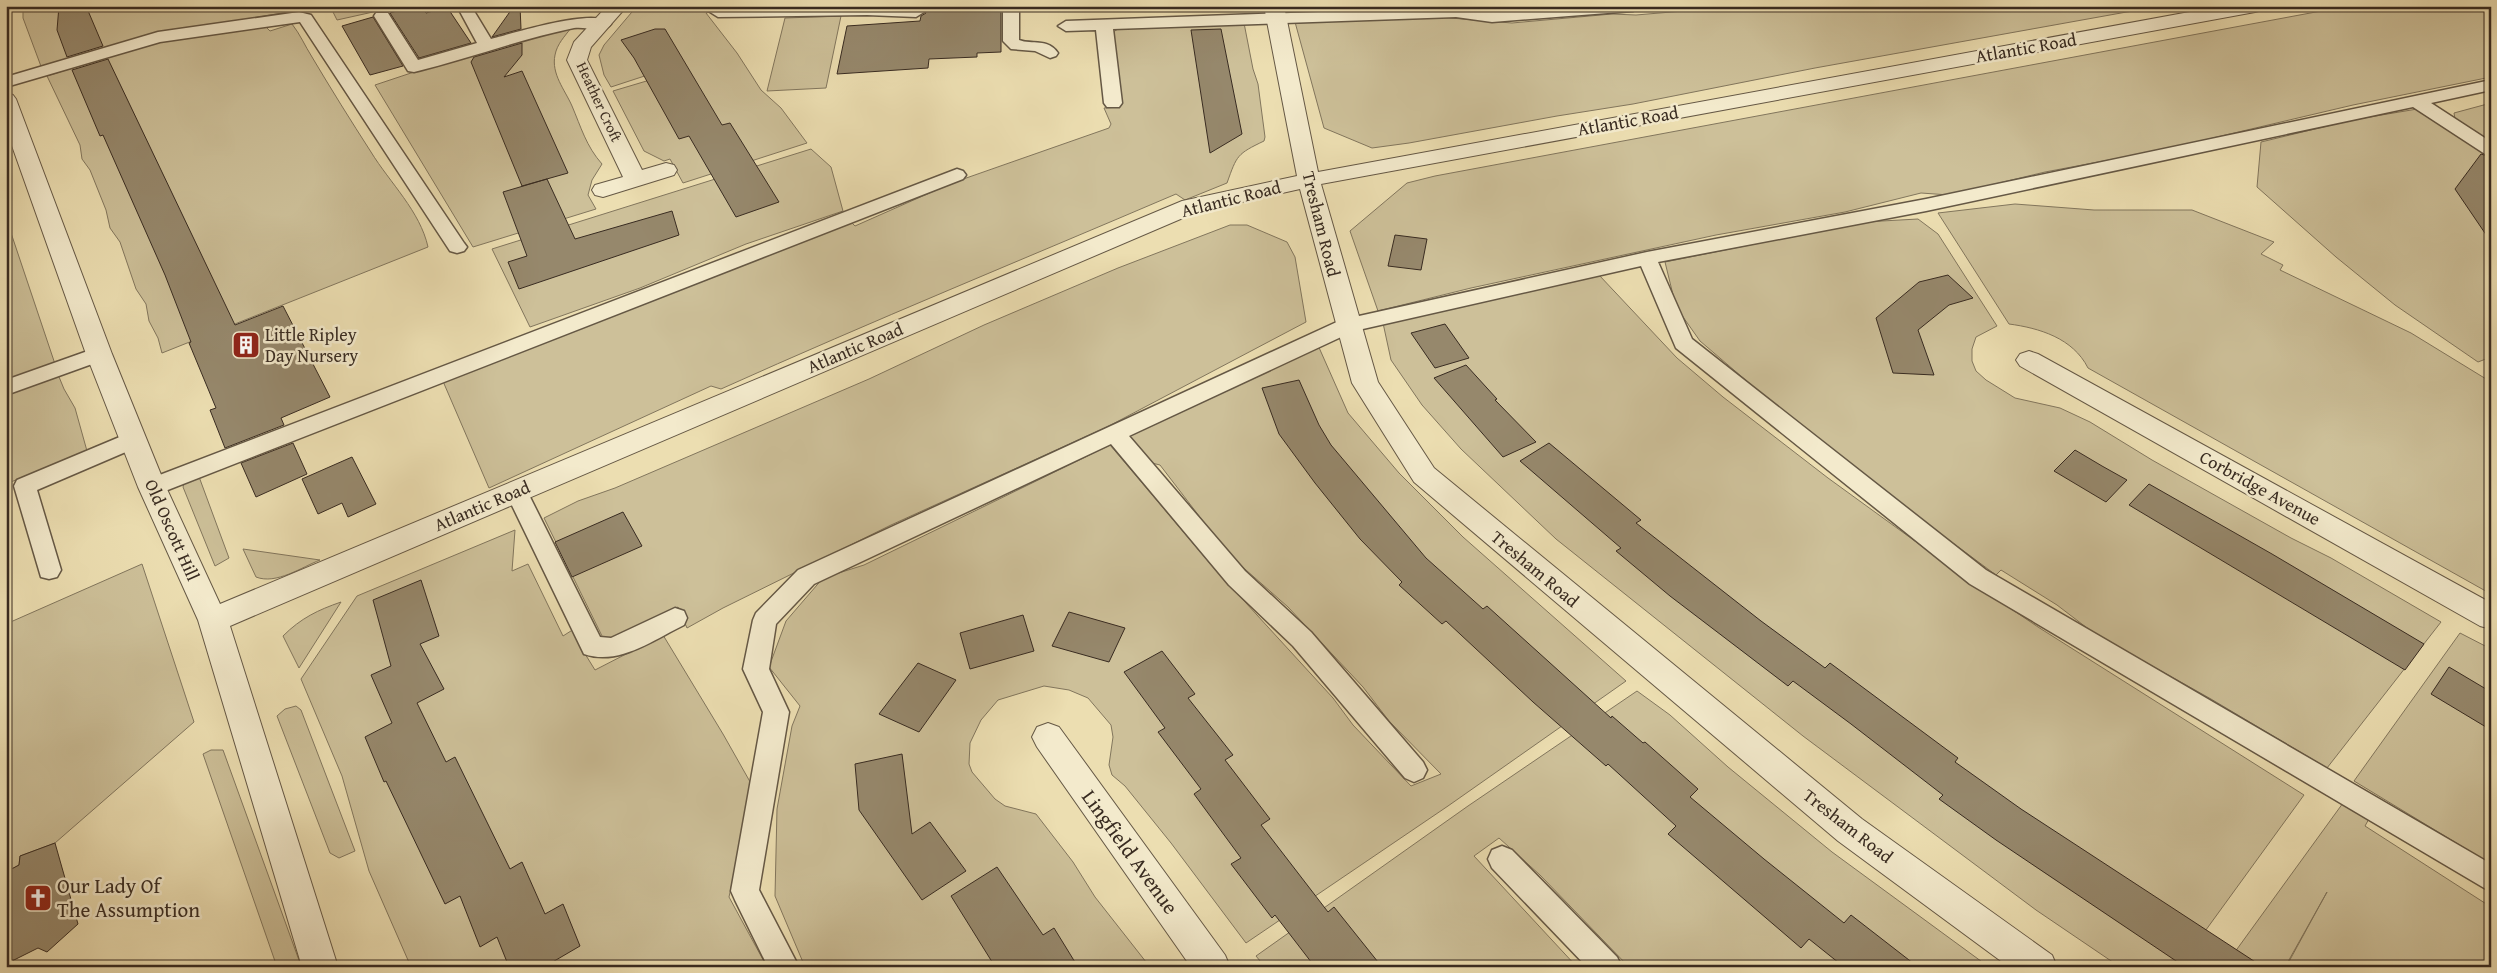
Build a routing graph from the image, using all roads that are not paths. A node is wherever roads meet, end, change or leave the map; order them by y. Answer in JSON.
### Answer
{"nodes":[{"id":1,"x":464,"y":6,"type":"edge"},
{"id":2,"x":618,"y":6,"type":"edge"},
{"id":3,"x":1011,"y":6,"type":"edge"},
{"id":4,"x":1633,"y":6,"type":"edge"},
{"id":5,"x":2255,"y":6,"type":"edge"},
{"id":6,"x":867,"y":8,"type":"edge"},
{"id":7,"x":718,"y":12,"type":"dead end"},
{"id":8,"x":916,"y":12,"type":"dead end"},
{"id":9,"x":1275,"y":12,"type":"edge"},
{"id":10,"x":382,"y":16,"type":"dead end"},
{"id":11,"x":603,"y":24,"type":"junction"},
{"id":12,"x":1104,"y":25,"type":"junction"},
{"id":13,"x":1066,"y":26,"type":"dead end"},
{"id":14,"x":487,"y":45,"type":"junction"},
{"id":15,"x":1050,"y":53,"type":"dead end"},
{"id":16,"x":6,"y":82,"type":"edge"},
{"id":17,"x":2491,"y":84,"type":"edge"},
{"id":18,"x":6,"y":99,"type":"edge"},
{"id":19,"x":2415,"y":100,"type":"junction"},
{"id":20,"x":1113,"y":103,"type":"dead end"},
{"id":21,"x":2491,"y":150,"type":"edge"},
{"id":22,"x":666,"y":170,"type":"dead end"},
{"id":23,"x":957,"y":174,"type":"dead end"},
{"id":24,"x":636,"y":180,"type":"junction"},
{"id":25,"x":1309,"y":180,"type":"junction"},
{"id":26,"x":603,"y":190,"type":"dead end"},
{"id":27,"x":457,"y":247,"type":"dead end"},
{"id":28,"x":1647,"y":258,"type":"junction"},
{"id":29,"x":1348,"y":325,"type":"junction"},
{"id":30,"x":99,"y":354,"type":"junction"},
{"id":31,"x":2029,"y":360,"type":"dead end"},
{"id":32,"x":6,"y":388,"type":"edge"},
{"id":33,"x":1114,"y":433,"type":"junction"},
{"id":34,"x":134,"y":439,"type":"junction"},
{"id":35,"x":152,"y":487,"type":"junction"},
{"id":36,"x":516,"y":491,"type":"junction"},
{"id":37,"x":49,"y":570,"type":"dead end"},
{"id":38,"x":2491,"y":617,"type":"edge"},
{"id":39,"x":675,"y":618,"type":"dead end"},
{"id":40,"x":213,"y":620,"type":"junction"},
{"id":41,"x":1048,"y":736,"type":"dead end"},
{"id":42,"x":1414,"y":770,"type":"dead end"},
{"id":43,"x":1502,"y":859,"type":"dead end"},
{"id":44,"x":2491,"y":879,"type":"edge"},
{"id":45,"x":320,"y":967,"type":"edge"},
{"id":46,"x":784,"y":967,"type":"edge"},
{"id":47,"x":1212,"y":967,"type":"edge"},
{"id":48,"x":1606,"y":967,"type":"edge"},
{"id":49,"x":2040,"y":967,"type":"edge"}],
"edges":[{"from":1,"to":14,"type":"lane"},
{"from":2,"to":11,"type":"street","name":"Heather Croft"},
{"from":3,"to":15,"type":"lane"},
{"from":4,"to":9,"type":"lane"},
{"from":5,"to":25,"type":"street","name":"Atlantic Road"},
{"from":6,"to":7,"type":"lane"},
{"from":6,"to":8,"type":"lane"},
{"from":9,"to":12,"type":"lane"},
{"from":9,"to":25,"type":"street","name":"Tresham Road"},
{"from":10,"to":14,"type":"lane"},
{"from":11,"to":14,"type":"lane"},
{"from":11,"to":24,"type":"street","name":"Heather Croft"},
{"from":12,"to":13,"type":"lane"},
{"from":12,"to":20,"type":"lane"},
{"from":16,"to":27,"type":"lane"},
{"from":17,"to":19,"type":"lane"},
{"from":18,"to":30,"type":"street","name":"Old Oscott Hill"},
{"from":19,"to":21,"type":"lane"},
{"from":19,"to":28,"type":"lane"},
{"from":22,"to":24,"type":"street"},
{"from":23,"to":35,"type":"lane"},
{"from":24,"to":26,"type":"street"},
{"from":25,"to":29,"type":"street","name":"Tresham Road"},
{"from":25,"to":36,"type":"street","name":"Atlantic Road"},
{"from":28,"to":29,"type":"lane"},
{"from":28,"to":44,"type":"lane"},
{"from":29,"to":33,"type":"lane"},
{"from":29,"to":49,"type":"street","name":"Tresham Road"},
{"from":30,"to":32,"type":"lane"},
{"from":30,"to":34,"type":"street","name":"Old Oscott Hill"},
{"from":31,"to":38,"type":"street","name":"Corbridge Avenue"},
{"from":33,"to":42,"type":"lane"},
{"from":33,"to":46,"type":"lane"},
{"from":34,"to":35,"type":"street","name":"Old Oscott Hill"},
{"from":34,"to":37,"type":"lane"},
{"from":35,"to":40,"type":"street","name":"Old Oscott Hill"},
{"from":36,"to":39,"type":"lane"},
{"from":36,"to":40,"type":"street","name":"Atlantic Road"},
{"from":40,"to":45,"type":"street","name":"Old Oscott Hill"},
{"from":41,"to":47,"type":"street","name":"Lingfield Avenue"},
{"from":43,"to":48,"type":"lane"}]}
